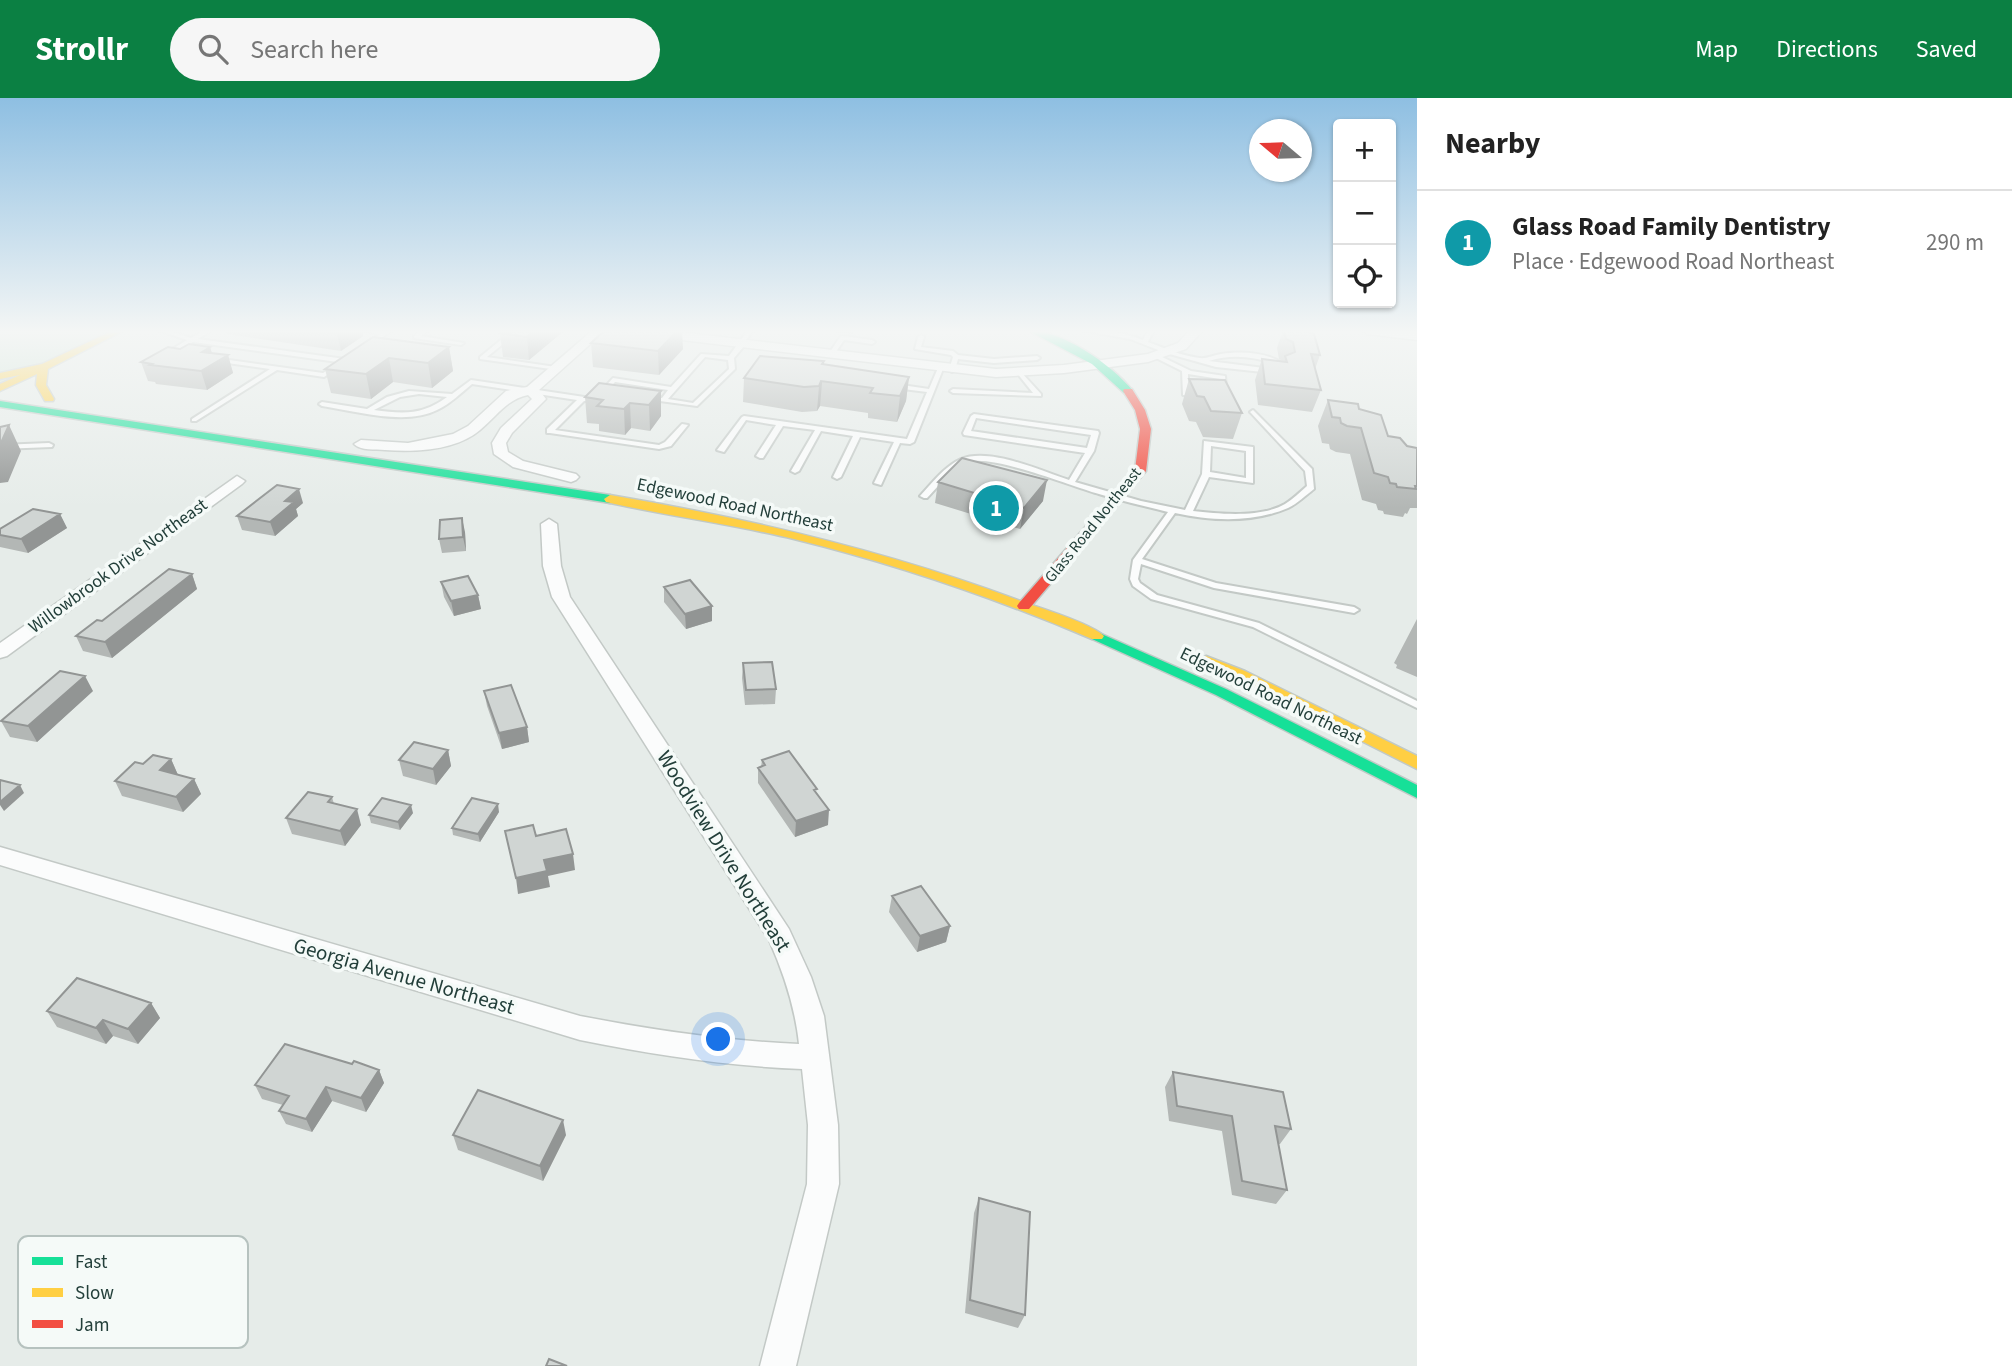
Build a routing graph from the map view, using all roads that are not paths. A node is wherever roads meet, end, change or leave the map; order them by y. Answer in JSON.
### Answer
{"nodes":[{"id":1,"x":42,"y":389,"type":"edge"},
{"id":2,"x":243,"y":389,"type":"edge"},
{"id":3,"x":462,"y":389,"type":"edge"},
{"id":4,"x":525,"y":389,"type":"edge"},
{"id":5,"x":604,"y":389,"type":"edge"},
{"id":6,"x":673,"y":389,"type":"edge"},
{"id":7,"x":711,"y":389,"type":"edge"},
{"id":8,"x":918,"y":389,"type":"edge"},
{"id":9,"x":1035,"y":389,"type":"edge"},
{"id":10,"x":1126,"y":389,"type":"edge"},
{"id":11,"x":1185,"y":389,"type":"edge"},
{"id":12,"x":1224,"y":389,"type":"edge"},
{"id":13,"x":0,"y":390,"type":"edge"},
{"id":14,"x":531,"y":390,"type":"junction"},
{"id":15,"x":931,"y":391,"type":"joint"},
{"id":16,"x":953,"y":391,"type":"dead end"},
{"id":17,"x":601,"y":392,"type":"junction"},
{"id":18,"x":614,"y":394,"type":"edge"},
{"id":19,"x":454,"y":396,"type":"junction"},
{"id":20,"x":638,"y":397,"type":"edge"},
{"id":21,"x":583,"y":398,"type":"junction"},
{"id":22,"x":663,"y":401,"type":"junction"},
{"id":23,"x":0,"y":404,"type":"edge"},
{"id":24,"x":322,"y":404,"type":"dead end"},
{"id":25,"x":47,"y":405,"type":"junction"},
{"id":26,"x":368,"y":411,"type":"junction"},
{"id":27,"x":1252,"y":412,"type":"dead end"},
{"id":28,"x":0,"y":413,"type":"edge"},
{"id":29,"x":194,"y":420,"type":"junction"},
{"id":30,"x":781,"y":423,"type":"junction"},
{"id":31,"x":684,"y":425,"type":"dead end"},
{"id":32,"x":819,"y":429,"type":"junction"},
{"id":33,"x":858,"y":434,"type":"junction"},
{"id":34,"x":898,"y":440,"type":"junction"},
{"id":35,"x":361,"y":444,"type":"junction"},
{"id":36,"x":49,"y":446,"type":"dead end"},
{"id":37,"x":0,"y":447,"type":"edge"},
{"id":38,"x":721,"y":450,"type":"dead end"},
{"id":39,"x":1090,"y":451,"type":"junction"},
{"id":40,"x":760,"y":456,"type":"dead end"},
{"id":41,"x":795,"y":471,"type":"dead end"},
{"id":42,"x":1206,"y":474,"type":"junction"},
{"id":43,"x":571,"y":477,"type":"junction"},
{"id":44,"x":837,"y":477,"type":"dead end"},
{"id":45,"x":237,"y":481,"type":"dead end"},
{"id":46,"x":1071,"y":482,"type":"junction"},
{"id":47,"x":878,"y":484,"type":"dead end"},
{"id":48,"x":924,"y":496,"type":"dead end"},
{"id":49,"x":1119,"y":497,"type":"junction"},
{"id":50,"x":710,"y":500,"type":"dead end"},
{"id":51,"x":1173,"y":510,"type":"junction"},
{"id":52,"x":770,"y":513,"type":"dead end"},
{"id":53,"x":1188,"y":513,"type":"junction"},
{"id":54,"x":805,"y":521,"type":"dead end"},
{"id":55,"x":548,"y":524,"type":"dead end"},
{"id":56,"x":843,"y":531,"type":"dead end"},
{"id":57,"x":870,"y":538,"type":"dead end"},
{"id":58,"x":1137,"y":560,"type":"junction"},
{"id":59,"x":1032,"y":589,"type":"junction"},
{"id":60,"x":1057,"y":599,"type":"dead end"},
{"id":61,"x":1024,"y":606,"type":"junction"},
{"id":62,"x":1354,"y":610,"type":"dead end"},
{"id":63,"x":0,"y":652,"type":"edge"},
{"id":64,"x":1189,"y":652,"type":"dead end"},
{"id":65,"x":1417,"y":705,"type":"edge"},
{"id":66,"x":1417,"y":763,"type":"edge"},
{"id":67,"x":1417,"y":792,"type":"edge"},
{"id":68,"x":0,"y":856,"type":"edge"},
{"id":69,"x":816,"y":1057,"type":"junction"},
{"id":70,"x":778,"y":1366,"type":"edge"}],
"edges":[{"from":1,"to":25,"type":"main road"},
{"from":2,"to":29,"type":"lane"},
{"from":3,"to":19,"type":"lane"},
{"from":4,"to":14,"type":"lane"},
{"from":5,"to":17,"type":"lane"},
{"from":6,"to":22,"type":"lane"},
{"from":7,"to":22,"type":"lane"},
{"from":8,"to":15,"type":"lane"},
{"from":9,"to":16,"type":"lane"},
{"from":10,"to":49,"type":"main road","name":"Glass Road Northeast"},
{"from":11,"to":12,"type":"lane"},
{"from":13,"to":25,"type":"main road","name":"Edgewood Road Northeast"},
{"from":14,"to":21,"type":"lane"},
{"from":14,"to":35,"type":"street"},
{"from":14,"to":43,"type":"street"},
{"from":15,"to":34,"type":"lane"},
{"from":17,"to":18,"type":"lane"},
{"from":17,"to":21,"type":"lane"},
{"from":19,"to":26,"type":"lane"},
{"from":19,"to":26,"type":"lane"},
{"from":20,"to":22,"type":"lane"},
{"from":21,"to":31,"type":"lane"},
{"from":23,"to":25,"type":"main road","name":"Edgewood Road Northeast"},
{"from":24,"to":26,"type":"lane"},
{"from":25,"to":28,"type":"main road"},
{"from":25,"to":29,"type":"main road","name":"Edgewood Road Northeast"},
{"from":25,"to":61,"type":"main road","name":"Edgewood Road Northeast"},
{"from":27,"to":53,"type":"lane"},
{"from":29,"to":35,"type":"main road","name":"Edgewood Road Northeast"},
{"from":30,"to":32,"type":"lane"},
{"from":30,"to":38,"type":"lane"},
{"from":30,"to":40,"type":"lane"},
{"from":32,"to":33,"type":"lane"},
{"from":32,"to":41,"type":"lane"},
{"from":33,"to":34,"type":"lane"},
{"from":33,"to":44,"type":"lane"},
{"from":34,"to":47,"type":"lane"},
{"from":35,"to":43,"type":"main road","name":"Edgewood Road Northeast"},
{"from":36,"to":37,"type":"lane"},
{"from":39,"to":39,"type":"lane"},
{"from":39,"to":46,"type":"lane"},
{"from":42,"to":42,"type":"lane"},
{"from":42,"to":53,"type":"lane"},
{"from":43,"to":50,"type":"main road","name":"Edgewood Road Northeast"},
{"from":45,"to":63,"type":"street","name":"Willowbrook Drive Northeast"},
{"from":46,"to":48,"type":"lane"},
{"from":46,"to":49,"type":"lane"},
{"from":49,"to":51,"type":"lane"},
{"from":49,"to":59,"type":"main road","name":"Glass Road Northeast"},
{"from":51,"to":53,"type":"lane"},
{"from":51,"to":58,"type":"lane"},
{"from":52,"to":54,"type":"main road","name":"Edgewood Road Northeast"},
{"from":55,"to":69,"type":"street","name":"Woodview Drive Northeast"},
{"from":56,"to":57,"type":"main road","name":"Edgewood Road Northeast"},
{"from":58,"to":62,"type":"lane"},
{"from":58,"to":65,"type":"lane"},
{"from":59,"to":60,"type":"main road"},
{"from":59,"to":61,"type":"main road","name":"Glass Road Northeast"},
{"from":61,"to":67,"type":"main road","name":"Edgewood Road Northeast"},
{"from":64,"to":66,"type":"main road","name":"Edgewood Road Northeast"},
{"from":68,"to":69,"type":"street","name":"Georgia Avenue Northeast"},
{"from":69,"to":70,"type":"street","name":"Woodview Drive Northeast"}]}
